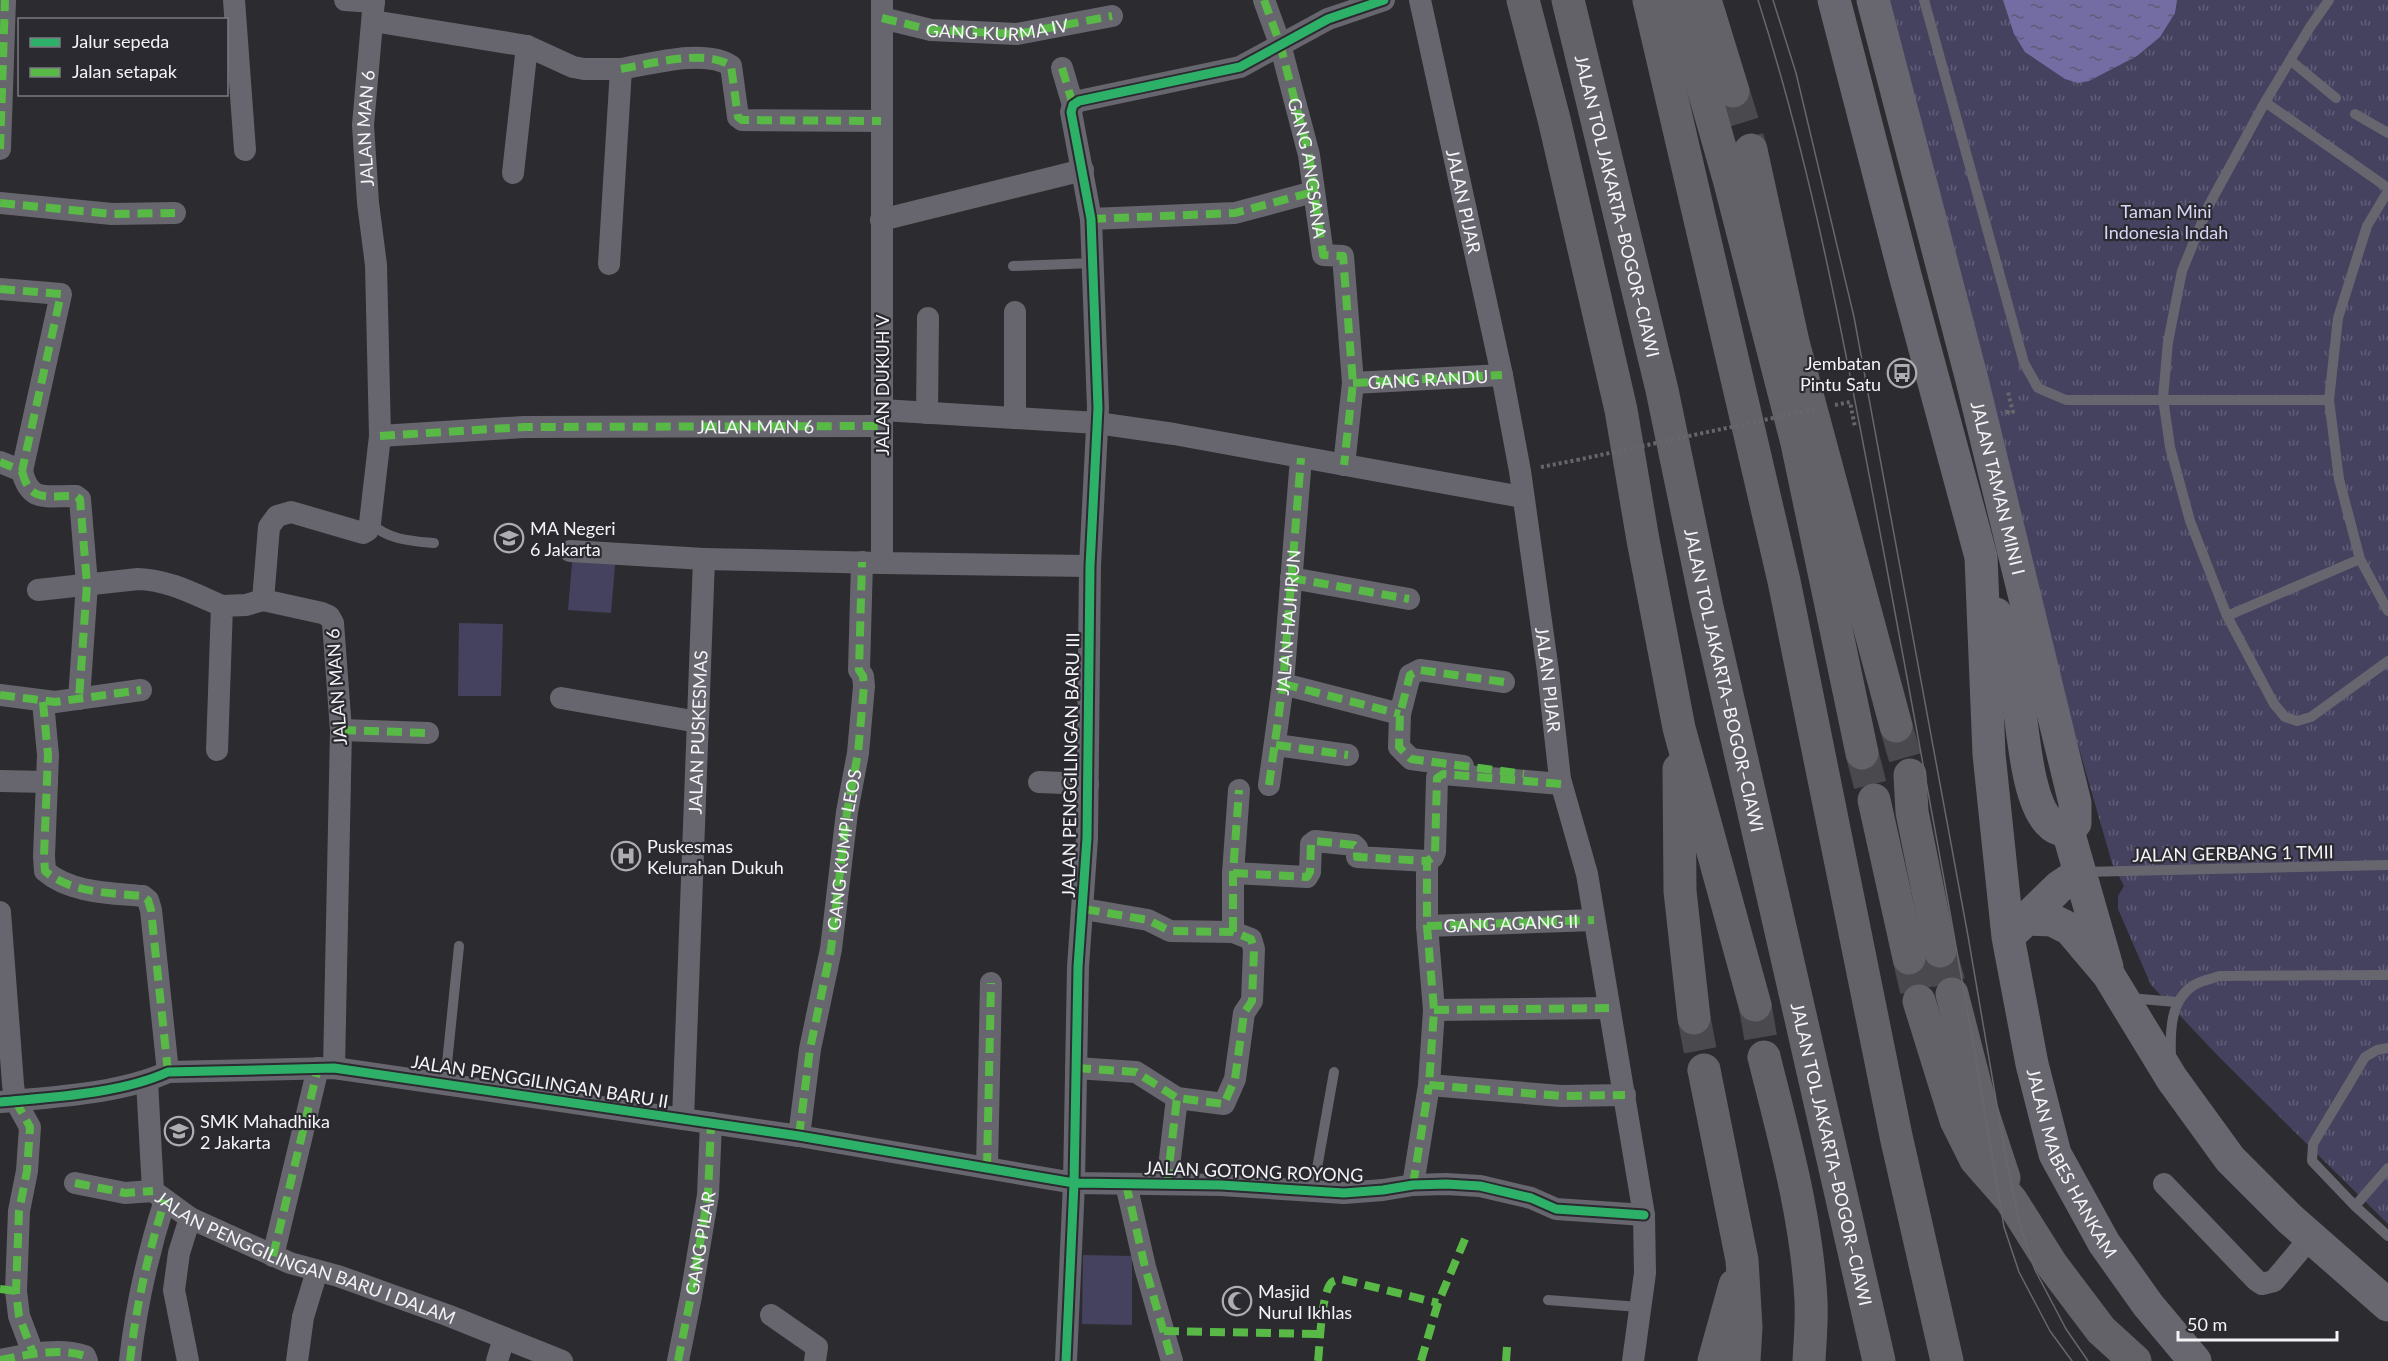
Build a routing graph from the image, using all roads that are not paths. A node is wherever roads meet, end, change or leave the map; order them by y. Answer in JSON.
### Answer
{"nodes":[{"id":1,"x":5,"y":0,"type":"edge"},
{"id":2,"x":234,"y":0,"type":"edge"},
{"id":3,"x":345,"y":0,"type":"edge"},
{"id":4,"x":1264,"y":0,"type":"edge"},
{"id":5,"x":1384,"y":0,"type":"edge"},
{"id":6,"x":1420,"y":0,"type":"edge"},
{"id":7,"x":1523,"y":0,"type":"edge"},
{"id":8,"x":1568,"y":0,"type":"edge"},
{"id":9,"x":1649,"y":0,"type":"edge"},
{"id":10,"x":1678,"y":0,"type":"edge"},
{"id":11,"x":1705,"y":0,"type":"edge"},
{"id":12,"x":1834,"y":0,"type":"edge"},
{"id":13,"x":1873,"y":0,"type":"edge"},
{"id":14,"x":1924,"y":0,"type":"edge"},
{"id":15,"x":2330,"y":0,"type":"edge"},
{"id":16,"x":374,"y":8,"type":"edge"},
{"id":17,"x":882,"y":9,"type":"edge"},
{"id":18,"x":1112,"y":16,"type":"dead end"},
{"id":19,"x":1280,"y":44,"type":"junction"},
{"id":20,"x":527,"y":46,"type":"junction"},
{"id":21,"x":2290,"y":60,"type":"junction"},
{"id":22,"x":1062,"y":68,"type":"dead end"},
{"id":23,"x":621,"y":69,"type":"junction"},
{"id":24,"x":1733,"y":91,"type":"tunnel mouth"},
{"id":25,"x":2336,"y":98,"type":"dead end"},
{"id":26,"x":2265,"y":102,"type":"junction"},
{"id":27,"x":1073,"y":105,"type":"junction"},
{"id":28,"x":2355,"y":114,"type":"dead end"},
{"id":29,"x":881,"y":121,"type":"junction"},
{"id":30,"x":2388,"y":133,"type":"edge"},
{"id":31,"x":0,"y":149,"type":"edge"},
{"id":32,"x":245,"y":150,"type":"dead end"},
{"id":33,"x":1751,"y":150,"type":"tunnel mouth"},
{"id":34,"x":1083,"y":170,"type":"junction"},
{"id":35,"x":513,"y":173,"type":"dead end"},
{"id":36,"x":2388,"y":189,"type":"edge"},
{"id":37,"x":1313,"y":192,"type":"junction"},
{"id":38,"x":0,"y":203,"type":"edge"},
{"id":39,"x":175,"y":213,"type":"dead end"},
{"id":40,"x":1091,"y":219,"type":"junction"},
{"id":41,"x":881,"y":220,"type":"junction"},
{"id":42,"x":1093,"y":263,"type":"junction"},
{"id":43,"x":609,"y":264,"type":"dead end"},
{"id":44,"x":1014,"y":266,"type":"dead end"},
{"id":45,"x":0,"y":289,"type":"edge"},
{"id":46,"x":1015,"y":312,"type":"dead end"},
{"id":47,"x":928,"y":318,"type":"dead end"},
{"id":48,"x":1502,"y":375,"type":"junction"},
{"id":49,"x":1353,"y":383,"type":"junction"},
{"id":50,"x":2163,"y":398,"type":"junction"},
{"id":51,"x":2329,"y":400,"type":"junction"},
{"id":52,"x":927,"y":413,"type":"junction"},
{"id":53,"x":882,"y":418,"type":"junction"},
{"id":54,"x":1015,"y":418,"type":"junction"},
{"id":55,"x":1097,"y":423,"type":"junction"},
{"id":56,"x":380,"y":436,"type":"junction"},
{"id":57,"x":1301,"y":458,"type":"junction"},
{"id":58,"x":0,"y":462,"type":"edge"},
{"id":59,"x":1344,"y":465,"type":"junction"},
{"id":60,"x":22,"y":471,"type":"junction"},
{"id":61,"x":1522,"y":497,"type":"junction"},
{"id":62,"x":370,"y":524,"type":"junction"},
{"id":63,"x":434,"y":543,"type":"dead end"},
{"id":64,"x":570,"y":551,"type":"dead end"},
{"id":65,"x":1981,"y":557,"type":"junction"},
{"id":66,"x":704,"y":559,"type":"junction"},
{"id":67,"x":2360,"y":559,"type":"junction"},
{"id":68,"x":872,"y":563,"type":"junction"},
{"id":69,"x":1090,"y":566,"type":"junction"},
{"id":70,"x":1291,"y":578,"type":"junction"},
{"id":71,"x":87,"y":584,"type":"junction"},
{"id":72,"x":38,"y":590,"type":"dead end"},
{"id":73,"x":1409,"y":598,"type":"dead end"},
{"id":74,"x":263,"y":600,"type":"junction"},
{"id":75,"x":222,"y":606,"type":"junction"},
{"id":76,"x":2388,"y":611,"type":"edge"},
{"id":77,"x":2227,"y":616,"type":"junction"},
{"id":78,"x":2388,"y":661,"type":"edge"},
{"id":79,"x":1504,"y":682,"type":"dead end"},
{"id":80,"x":1283,"y":684,"type":"junction"},
{"id":81,"x":141,"y":690,"type":"dead end"},
{"id":82,"x":0,"y":695,"type":"edge"},
{"id":83,"x":561,"y":698,"type":"dead end"},
{"id":84,"x":78,"y":699,"type":"junction"},
{"id":85,"x":43,"y":702,"type":"junction"},
{"id":86,"x":1400,"y":714,"type":"junction"},
{"id":87,"x":698,"y":722,"type":"junction"},
{"id":88,"x":1896,"y":726,"type":"tunnel mouth"},
{"id":89,"x":1679,"y":728,"type":"junction"},
{"id":90,"x":341,"y":730,"type":"junction"},
{"id":91,"x":428,"y":733,"type":"dead end"},
{"id":92,"x":1276,"y":745,"type":"junction"},
{"id":93,"x":217,"y":750,"type":"dead end"},
{"id":94,"x":1862,"y":753,"type":"tunnel mouth"},
{"id":95,"x":1348,"y":755,"type":"dead end"},
{"id":96,"x":1910,"y":775,"type":"tunnel mouth"},
{"id":97,"x":1561,"y":781,"type":"junction"},
{"id":98,"x":0,"y":782,"type":"edge"},
{"id":99,"x":47,"y":782,"type":"junction"},
{"id":100,"x":1039,"y":782,"type":"dead end"},
{"id":101,"x":1088,"y":784,"type":"junction"},
{"id":102,"x":1269,"y":785,"type":"dead end"},
{"id":103,"x":1239,"y":790,"type":"dead end"},
{"id":104,"x":1874,"y":800,"type":"tunnel mouth"},
{"id":105,"x":2068,"y":831,"type":"junction"},
{"id":106,"x":1426,"y":861,"type":"junction"},
{"id":107,"x":2388,"y":865,"type":"edge"},
{"id":108,"x":1233,"y":873,"type":"junction"},
{"id":109,"x":2080,"y":873,"type":"junction"},
{"id":110,"x":1084,"y":909,"type":"junction"},
{"id":111,"x":0,"y":912,"type":"edge"},
{"id":112,"x":1594,"y":920,"type":"junction"},
{"id":113,"x":1427,"y":926,"type":"junction"},
{"id":114,"x":2017,"y":928,"type":"junction"},
{"id":115,"x":1233,"y":932,"type":"junction"},
{"id":116,"x":459,"y":946,"type":"dead end"},
{"id":117,"x":2388,"y":975,"type":"edge"},
{"id":118,"x":991,"y":984,"type":"dead end"},
{"id":119,"x":2116,"y":986,"type":"junction"},
{"id":120,"x":1952,"y":994,"type":"tunnel mouth"},
{"id":121,"x":1919,"y":1001,"type":"tunnel mouth"},
{"id":122,"x":2176,"y":1002,"type":"junction"},
{"id":123,"x":1755,"y":1005,"type":"tunnel mouth"},
{"id":124,"x":1609,"y":1008,"type":"junction"},
{"id":125,"x":1434,"y":1010,"type":"junction"},
{"id":126,"x":1694,"y":1018,"type":"tunnel mouth"},
{"id":127,"x":2388,"y":1048,"type":"edge"},
{"id":128,"x":1764,"y":1058,"type":"tunnel mouth"},
{"id":129,"x":326,"y":1068,"type":"junction"},
{"id":130,"x":1076,"y":1068,"type":"junction"},
{"id":131,"x":1704,"y":1070,"type":"tunnel mouth"},
{"id":132,"x":168,"y":1072,"type":"junction"},
{"id":133,"x":1334,"y":1072,"type":"dead end"},
{"id":134,"x":2172,"y":1078,"type":"junction"},
{"id":135,"x":147,"y":1081,"type":"junction"},
{"id":136,"x":445,"y":1083,"type":"junction"},
{"id":137,"x":1429,"y":1084,"type":"junction"},
{"id":138,"x":1624,"y":1095,"type":"junction"},
{"id":139,"x":1177,"y":1098,"type":"junction"},
{"id":140,"x":8,"y":1101,"type":"edge"},
{"id":141,"x":683,"y":1119,"type":"junction"},
{"id":142,"x":711,"y":1123,"type":"junction"},
{"id":143,"x":798,"y":1136,"type":"junction"},
{"id":144,"x":987,"y":1168,"type":"junction"},
{"id":145,"x":2388,"y":1168,"type":"edge"},
{"id":146,"x":75,"y":1183,"type":"dead end"},
{"id":147,"x":1074,"y":1183,"type":"junction"},
{"id":148,"x":1126,"y":1184,"type":"junction"},
{"id":149,"x":1167,"y":1184,"type":"junction"},
{"id":150,"x":2164,"y":1184,"type":"dead end"},
{"id":151,"x":1413,"y":1185,"type":"junction"},
{"id":152,"x":1313,"y":1191,"type":"junction"},
{"id":153,"x":159,"y":1196,"type":"junction"},
{"id":154,"x":2011,"y":1200,"type":"junction"},
{"id":155,"x":2355,"y":1206,"type":"junction"},
{"id":156,"x":9,"y":1209,"type":"edge"},
{"id":157,"x":1644,"y":1215,"type":"junction"},
{"id":158,"x":190,"y":1218,"type":"junction"},
{"id":159,"x":2388,"y":1236,"type":"edge"},
{"id":160,"x":2310,"y":1238,"type":"junction"},
{"id":161,"x":273,"y":1256,"type":"junction"},
{"id":162,"x":1742,"y":1260,"type":"junction"},
{"id":163,"x":317,"y":1270,"type":"junction"},
{"id":164,"x":8,"y":1290,"type":"edge"},
{"id":165,"x":1548,"y":1300,"type":"dead end"},
{"id":166,"x":2388,"y":1305,"type":"edge"},
{"id":167,"x":1639,"y":1307,"type":"junction"},
{"id":168,"x":771,"y":1315,"type":"dead end"},
{"id":169,"x":504,"y":1338,"type":"junction"},
{"id":170,"x":33,"y":1353,"type":"junction"},
{"id":171,"x":0,"y":1360,"type":"edge"},
{"id":172,"x":87,"y":1361,"type":"edge"},
{"id":173,"x":130,"y":1361,"type":"edge"},
{"id":174,"x":188,"y":1361,"type":"edge"},
{"id":175,"x":297,"y":1361,"type":"edge"},
{"id":176,"x":497,"y":1361,"type":"edge"},
{"id":177,"x":562,"y":1361,"type":"edge"},
{"id":178,"x":678,"y":1361,"type":"edge"},
{"id":179,"x":815,"y":1361,"type":"edge"},
{"id":180,"x":1066,"y":1361,"type":"edge"},
{"id":181,"x":1172,"y":1361,"type":"edge"},
{"id":182,"x":1633,"y":1361,"type":"edge"},
{"id":183,"x":1714,"y":1361,"type":"edge"},
{"id":184,"x":1744,"y":1361,"type":"edge"},
{"id":185,"x":1809,"y":1361,"type":"edge"},
{"id":186,"x":1879,"y":1361,"type":"edge"},
{"id":187,"x":1947,"y":1361,"type":"edge"},
{"id":188,"x":2135,"y":1361,"type":"edge"},
{"id":189,"x":2195,"y":1361,"type":"edge"}],
"edges":[{"from":1,"to":31,"type":"street"},
{"from":2,"to":32,"type":"street"},
{"from":3,"to":16,"type":"street"},
{"from":4,"to":19,"type":"street","name":"GANG ANGSANA"},
{"from":5,"to":19,"type":"street"},
{"from":6,"to":48,"type":"street","name":"JALAN PIJAR"},
{"from":7,"to":89,"type":"highway"},
{"from":8,"to":186,"type":"highway","name":"JALAN TOL JAKARTA–BOGOR–CIAWI"},
{"from":9,"to":187,"type":"highway"},
{"from":10,"to":94,"type":"highway"},
{"from":11,"to":24,"type":"highway"},
{"from":12,"to":65,"type":"main road","name":"JALAN TAMAN MINI I"},
{"from":13,"to":105,"type":"main road","name":"JALAN TAMAN MINI I"},
{"from":14,"to":50,"type":"lane"},
{"from":15,"to":21,"type":"lane"},
{"from":16,"to":20,"type":"street"},
{"from":16,"to":56,"type":"street","name":"JALAN MAN 6"},
{"from":17,"to":18,"type":"street","name":"GANG KURMA IV"},
{"from":17,"to":29,"type":"street","name":"JALAN DUKUH V"},
{"from":19,"to":27,"type":"street"},
{"from":19,"to":37,"type":"street","name":"GANG ANGSANA"},
{"from":20,"to":23,"type":"street"},
{"from":20,"to":35,"type":"street"},
{"from":21,"to":25,"type":"lane"},
{"from":21,"to":26,"type":"lane"},
{"from":22,"to":27,"type":"street"},
{"from":23,"to":29,"type":"street"},
{"from":23,"to":43,"type":"street"},
{"from":26,"to":36,"type":"lane"},
{"from":26,"to":50,"type":"lane"},
{"from":27,"to":34,"type":"street"},
{"from":28,"to":30,"type":"lane"},
{"from":29,"to":41,"type":"street","name":"JALAN DUKUH V"},
{"from":33,"to":88,"type":"highway"},
{"from":34,"to":40,"type":"street","name":"JALAN PENGGILINGAN BARU III"},
{"from":34,"to":41,"type":"street"},
{"from":36,"to":51,"type":"lane"},
{"from":37,"to":40,"type":"street"},
{"from":37,"to":49,"type":"street","name":"GANG ANGSANA"},
{"from":38,"to":39,"type":"street"},
{"from":40,"to":42,"type":"street","name":"JALAN PENGGILINGAN BARU III"},
{"from":41,"to":53,"type":"street","name":"JALAN DUKUH V"},
{"from":42,"to":44,"type":"lane"},
{"from":42,"to":55,"type":"street","name":"JALAN PENGGILINGAN BARU III"},
{"from":45,"to":60,"type":"street"},
{"from":46,"to":54,"type":"street"},
{"from":47,"to":52,"type":"street"},
{"from":48,"to":49,"type":"street","name":"GANG RANDU"},
{"from":48,"to":61,"type":"street","name":"JALAN PIJAR"},
{"from":49,"to":59,"type":"street"},
{"from":50,"to":51,"type":"lane"},
{"from":50,"to":77,"type":"lane"},
{"from":51,"to":67,"type":"lane"},
{"from":52,"to":53,"type":"street","name":"JALAN MAN 6"},
{"from":52,"to":54,"type":"street","name":"JALAN MAN 6"},
{"from":53,"to":56,"type":"street","name":"JALAN MAN 6"},
{"from":53,"to":68,"type":"street","name":"JALAN DUKUH V"},
{"from":54,"to":55,"type":"street","name":"JALAN MAN 6"},
{"from":55,"to":57,"type":"street"},
{"from":55,"to":69,"type":"street","name":"JALAN PENGGILINGAN BARU III"},
{"from":56,"to":62,"type":"street","name":"JALAN MAN 6"},
{"from":57,"to":59,"type":"street"},
{"from":57,"to":70,"type":"street","name":"JALAN HAJI IRUN"},
{"from":58,"to":60,"type":"street"},
{"from":59,"to":61,"type":"street"},
{"from":60,"to":71,"type":"street"},
{"from":61,"to":97,"type":"street","name":"JALAN PIJAR"},
{"from":62,"to":63,"type":"lane"},
{"from":62,"to":74,"type":"street"},
{"from":64,"to":66,"type":"street"},
{"from":65,"to":105,"type":"main road"},
{"from":65,"to":114,"type":"main road","name":"JALAN TAMAN MINI I"},
{"from":66,"to":68,"type":"street"},
{"from":66,"to":87,"type":"street","name":"JALAN PUSKESMAS"},
{"from":67,"to":76,"type":"lane"},
{"from":67,"to":77,"type":"lane"},
{"from":68,"to":69,"type":"street"},
{"from":68,"to":143,"type":"street","name":"GANG KUMPI LEOS"},
{"from":69,"to":101,"type":"street","name":"JALAN PENGGILINGAN BARU III"},
{"from":70,"to":73,"type":"street"},
{"from":70,"to":80,"type":"street","name":"JALAN HAJI IRUN"},
{"from":71,"to":72,"type":"street"},
{"from":71,"to":75,"type":"street"},
{"from":71,"to":84,"type":"street"},
{"from":74,"to":75,"type":"street"},
{"from":74,"to":90,"type":"street","name":"JALAN MAN 6"},
{"from":75,"to":93,"type":"street"},
{"from":77,"to":78,"type":"lane"},
{"from":79,"to":86,"type":"street"},
{"from":80,"to":86,"type":"street"},
{"from":80,"to":92,"type":"street","name":"JALAN HAJI IRUN"},
{"from":81,"to":84,"type":"street"},
{"from":82,"to":85,"type":"street"},
{"from":83,"to":87,"type":"street"},
{"from":84,"to":85,"type":"street"},
{"from":85,"to":99,"type":"street"},
{"from":86,"to":97,"type":"street"},
{"from":87,"to":141,"type":"street","name":"JALAN PUSKESMAS"},
{"from":89,"to":123,"type":"highway"},
{"from":89,"to":126,"type":"highway"},
{"from":90,"to":91,"type":"street"},
{"from":90,"to":129,"type":"street","name":"JALAN MAN 6"},
{"from":92,"to":95,"type":"street"},
{"from":92,"to":102,"type":"street","name":"JALAN HAJI IRUN"},
{"from":96,"to":104,"type":"highway"},
{"from":97,"to":106,"type":"street"},
{"from":97,"to":112,"type":"street","name":"JALAN PIJAR"},
{"from":98,"to":99,"type":"street"},
{"from":99,"to":132,"type":"street"},
{"from":100,"to":101,"type":"street"},
{"from":101,"to":110,"type":"street","name":"JALAN PENGGILINGAN BARU III"},
{"from":103,"to":108,"type":"street"},
{"from":105,"to":109,"type":"main road"},
{"from":106,"to":108,"type":"street"},
{"from":106,"to":113,"type":"street"},
{"from":107,"to":109,"type":"lane","name":"JALAN GERBANG 1 TMII"},
{"from":108,"to":115,"type":"street"},
{"from":109,"to":114,"type":"main road"},
{"from":109,"to":119,"type":"main road"},
{"from":110,"to":115,"type":"street"},
{"from":110,"to":130,"type":"street","name":"JALAN PENGGILINGAN BARU III"},
{"from":111,"to":140,"type":"street"},
{"from":112,"to":113,"type":"street","name":"GANG AGANG II"},
{"from":112,"to":124,"type":"street","name":"JALAN PIJAR"},
{"from":113,"to":125,"type":"street"},
{"from":114,"to":119,"type":"main road"},
{"from":114,"to":189,"type":"main road","name":"JALAN MABES HANKAM"},
{"from":115,"to":139,"type":"street"},
{"from":116,"to":136,"type":"lane"},
{"from":117,"to":122,"type":"lane"},
{"from":118,"to":144,"type":"street"},
{"from":119,"to":122,"type":"lane"},
{"from":119,"to":134,"type":"main road"},
{"from":120,"to":154,"type":"highway"},
{"from":121,"to":154,"type":"highway"},
{"from":122,"to":134,"type":"lane"},
{"from":124,"to":125,"type":"street"},
{"from":124,"to":138,"type":"street","name":"JALAN PIJAR"},
{"from":125,"to":137,"type":"street"},
{"from":127,"to":155,"type":"lane"},
{"from":128,"to":185,"type":"highway"},
{"from":129,"to":132,"type":"street","name":"JALAN PENGGILINGAN BARU II"},
{"from":129,"to":136,"type":"street","name":"JALAN PENGGILINGAN BARU II"},
{"from":129,"to":161,"type":"street","name":"JALAN MAN 6"},
{"from":130,"to":139,"type":"street"},
{"from":130,"to":147,"type":"street","name":"JALAN PENGGILINGAN BARU III"},
{"from":131,"to":162,"type":"highway"},
{"from":132,"to":135,"type":"street","name":"JALAN PENGGILINGAN BARU II"},
{"from":133,"to":152,"type":"lane"},
{"from":134,"to":160,"type":"main road"},
{"from":135,"to":140,"type":"street","name":"JALAN PENGGILINGAN BARU II"},
{"from":135,"to":153,"type":"street","name":"JALAN PENGGILINGAN BARU I DALAM"},
{"from":136,"to":141,"type":"street","name":"JALAN PENGGILINGAN BARU II"},
{"from":137,"to":138,"type":"street"},
{"from":137,"to":151,"type":"street"},
{"from":138,"to":157,"type":"street","name":"JALAN PIJAR"},
{"from":139,"to":149,"type":"street"},
{"from":140,"to":156,"type":"street"},
{"from":141,"to":142,"type":"street","name":"JALAN PENGGILINGAN BARU II"},
{"from":142,"to":143,"type":"street","name":"JALAN PENGGILINGAN BARU II"},
{"from":142,"to":178,"type":"street","name":"GANG PILAR"},
{"from":143,"to":144,"type":"street","name":"JALAN PENGGILINGAN BARU II"},
{"from":144,"to":147,"type":"street","name":"JALAN PENGGILINGAN BARU II"},
{"from":145,"to":155,"type":"lane"},
{"from":146,"to":153,"type":"street"},
{"from":147,"to":148,"type":"street","name":"JALAN GOTONG ROYONG"},
{"from":147,"to":180,"type":"street","name":"JALAN PENGGILINGAN BARU III"},
{"from":148,"to":149,"type":"street","name":"JALAN GOTONG ROYONG"},
{"from":148,"to":181,"type":"street"},
{"from":149,"to":152,"type":"street","name":"JALAN GOTONG ROYONG"},
{"from":150,"to":160,"type":"street"},
{"from":151,"to":152,"type":"street","name":"JALAN GOTONG ROYONG"},
{"from":151,"to":157,"type":"street","name":"JALAN GOTONG ROYONG"},
{"from":153,"to":158,"type":"street","name":"JALAN PENGGILINGAN BARU I DALAM"},
{"from":153,"to":173,"type":"street"},
{"from":154,"to":188,"type":"highway"},
{"from":155,"to":159,"type":"lane"},
{"from":156,"to":164,"type":"street"},
{"from":157,"to":167,"type":"street","name":"JALAN PIJAR"},
{"from":158,"to":161,"type":"street","name":"JALAN PENGGILINGAN BARU I DALAM"},
{"from":158,"to":174,"type":"street"},
{"from":160,"to":166,"type":"main road"},
{"from":161,"to":163,"type":"street","name":"JALAN PENGGILINGAN BARU I DALAM"},
{"from":162,"to":183,"type":"highway"},
{"from":162,"to":184,"type":"highway"},
{"from":163,"to":169,"type":"street","name":"JALAN PENGGILINGAN BARU I DALAM"},
{"from":163,"to":175,"type":"street"},
{"from":164,"to":170,"type":"street"},
{"from":165,"to":167,"type":"lane"},
{"from":167,"to":182,"type":"street","name":"JALAN PIJAR"},
{"from":168,"to":179,"type":"street"},
{"from":169,"to":176,"type":"street"},
{"from":169,"to":177,"type":"street","name":"JALAN PENGGILINGAN BARU I DALAM"},
{"from":170,"to":171,"type":"street"},
{"from":170,"to":172,"type":"street"}]}
